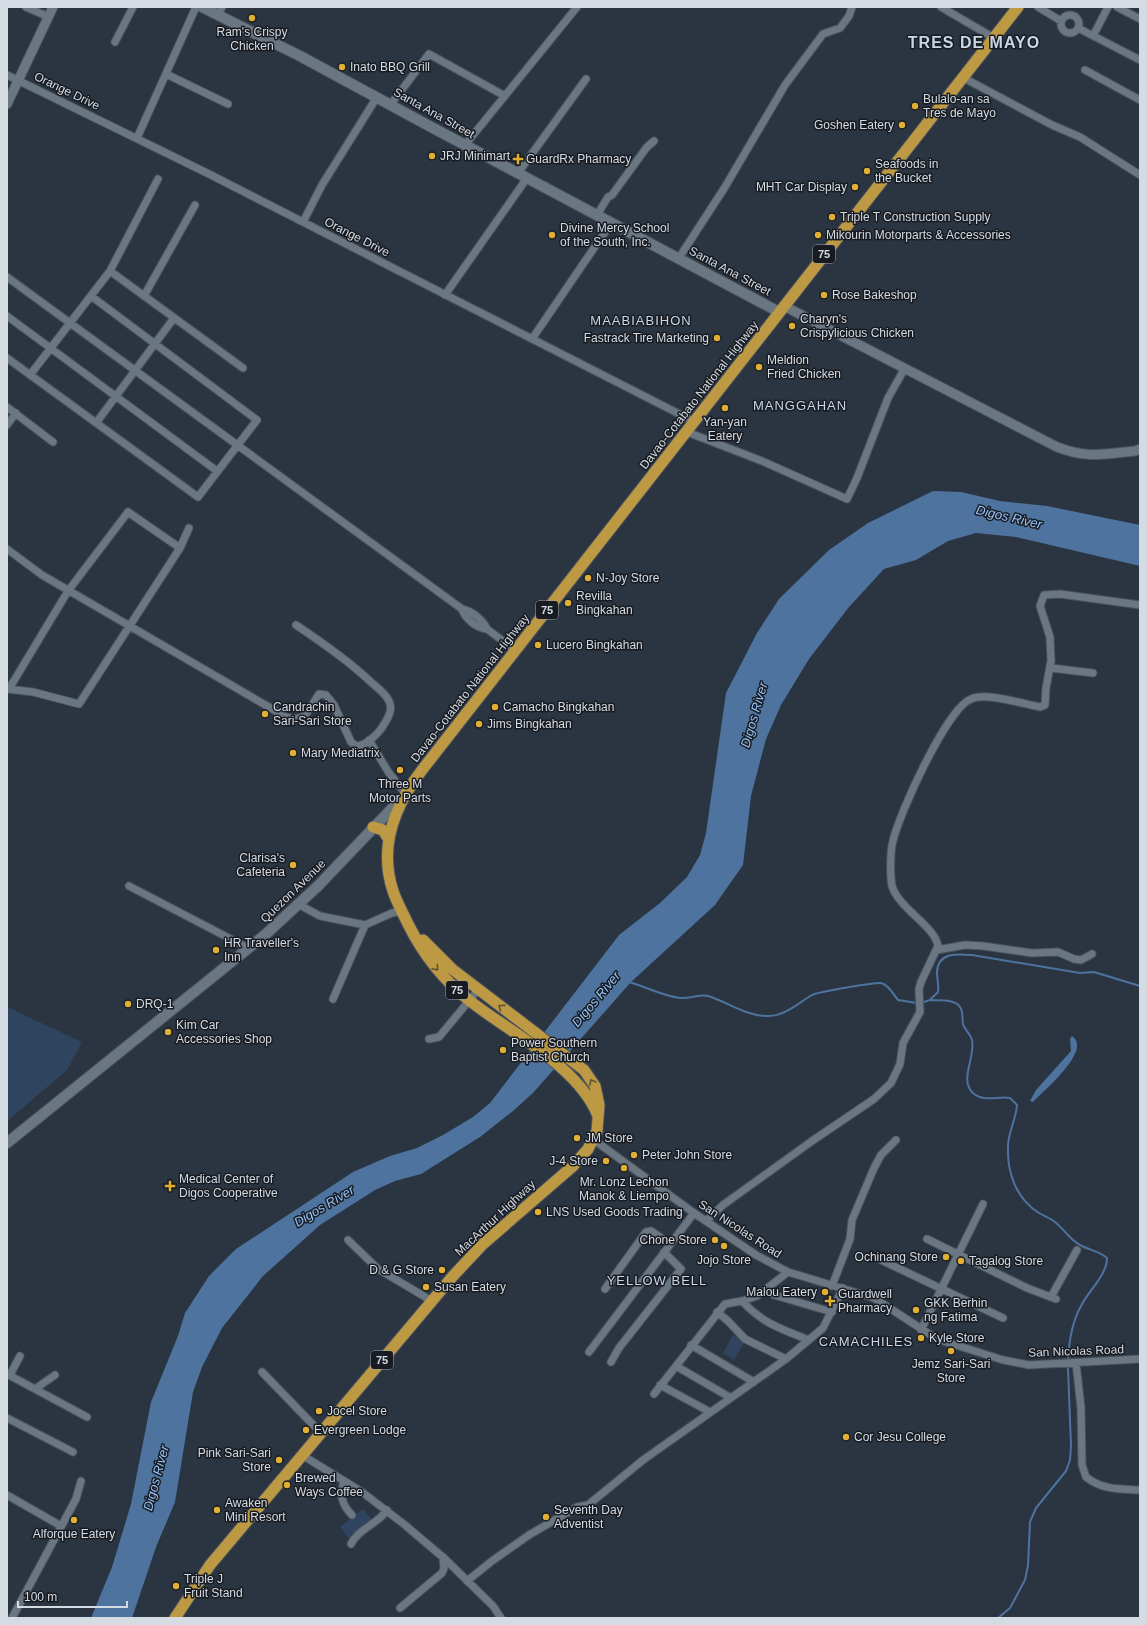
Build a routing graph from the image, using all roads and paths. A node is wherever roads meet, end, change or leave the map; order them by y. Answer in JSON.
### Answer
{"nodes":[{"id":1,"x":26,"y":7,"type":"edge"},
{"id":2,"x":53,"y":7,"type":"edge"},
{"id":3,"x":133,"y":7,"type":"edge"},
{"id":4,"x":196,"y":7,"type":"edge"},
{"id":5,"x":202,"y":7,"type":"edge"},
{"id":6,"x":577,"y":7,"type":"edge"},
{"id":7,"x":852,"y":7,"type":"edge"},
{"id":8,"x":941,"y":7,"type":"edge"},
{"id":9,"x":1018,"y":7,"type":"edge"},
{"id":10,"x":1038,"y":7,"type":"edge"},
{"id":11,"x":1108,"y":7,"type":"edge"},
{"id":12,"x":1117,"y":7,"type":"edge"},
{"id":13,"x":220,"y":11,"type":"edge"},
{"id":14,"x":49,"y":17,"type":"junction"},
{"id":15,"x":1140,"y":19,"type":"edge"},
{"id":16,"x":1062,"y":21,"type":"junction"},
{"id":17,"x":1078,"y":28,"type":"junction"},
{"id":18,"x":1093,"y":36,"type":"junction"},
{"id":19,"x":994,"y":38,"type":"junction"},
{"id":20,"x":115,"y":42,"type":"dead end"},
{"id":21,"x":1140,"y":60,"type":"edge"},
{"id":22,"x":1085,"y":70,"type":"dead end"},
{"id":23,"x":166,"y":74,"type":"junction"},
{"id":24,"x":7,"y":75,"type":"edge"},
{"id":25,"x":962,"y":77,"type":"junction"},
{"id":26,"x":586,"y":78,"type":"dead end"},
{"id":27,"x":19,"y":80,"type":"junction"},
{"id":28,"x":505,"y":96,"type":"junction"},
{"id":29,"x":377,"y":97,"type":"junction"},
{"id":30,"x":1140,"y":100,"type":"edge"},
{"id":31,"x":7,"y":104,"type":"edge"},
{"id":32,"x":228,"y":104,"type":"dead end"},
{"id":33,"x":390,"y":104,"type":"junction"},
{"id":34,"x":137,"y":138,"type":"junction"},
{"id":35,"x":654,"y":141,"type":"dead end"},
{"id":36,"x":465,"y":145,"type":"junction"},
{"id":37,"x":1140,"y":175,"type":"edge"},
{"id":38,"x":523,"y":176,"type":"junction"},
{"id":39,"x":158,"y":180,"type":"dead end"},
{"id":40,"x":195,"y":205,"type":"dead end"},
{"id":41,"x":597,"y":215,"type":"junction"},
{"id":42,"x":303,"y":222,"type":"junction"},
{"id":43,"x":611,"y":223,"type":"junction"},
{"id":44,"x":679,"y":258,"type":"junction"},
{"id":45,"x":110,"y":271,"type":"junction"},
{"id":46,"x":7,"y":277,"type":"edge"},
{"id":47,"x":445,"y":294,"type":"junction"},
{"id":48,"x":91,"y":296,"type":"junction"},
{"id":49,"x":144,"y":296,"type":"junction"},
{"id":50,"x":782,"y":309,"type":"junction"},
{"id":51,"x":7,"y":316,"type":"edge"},
{"id":52,"x":174,"y":318,"type":"junction"},
{"id":53,"x":70,"y":322,"type":"junction"},
{"id":54,"x":532,"y":339,"type":"junction"},
{"id":55,"x":155,"y":344,"type":"junction"},
{"id":56,"x":50,"y":349,"type":"junction"},
{"id":57,"x":7,"y":358,"type":"edge"},
{"id":58,"x":243,"y":368,"type":"dead end"},
{"id":59,"x":905,"y":368,"type":"junction"},
{"id":60,"x":135,"y":370,"type":"junction"},
{"id":61,"x":30,"y":375,"type":"junction"},
{"id":62,"x":115,"y":398,"type":"junction"},
{"id":63,"x":7,"y":407,"type":"edge"},
{"id":64,"x":16,"y":413,"type":"junction"},
{"id":65,"x":695,"y":422,"type":"junction"},
{"id":66,"x":96,"y":423,"type":"junction"},
{"id":67,"x":7,"y":425,"type":"edge"},
{"id":68,"x":687,"y":432,"type":"junction"},
{"id":69,"x":52,"y":442,"type":"dead end"},
{"id":70,"x":237,"y":446,"type":"junction"},
{"id":71,"x":1140,"y":449,"type":"edge"},
{"id":72,"x":217,"y":472,"type":"junction"},
{"id":73,"x":189,"y":528,"type":"dead end"},
{"id":74,"x":180,"y":548,"type":"junction"},
{"id":75,"x":7,"y":549,"type":"edge"},
{"id":76,"x":68,"y":591,"type":"junction"},
{"id":77,"x":1140,"y":604,"type":"edge"},
{"id":78,"x":296,"y":625,"type":"dead end"},
{"id":79,"x":128,"y":626,"type":"junction"},
{"id":80,"x":515,"y":650,"type":"junction"},
{"id":81,"x":1051,"y":668,"type":"junction"},
{"id":82,"x":1093,"y":672,"type":"dead end"},
{"id":83,"x":8,"y":689,"type":"edge"},
{"id":84,"x":369,"y":740,"type":"junction"},
{"id":85,"x":403,"y":796,"type":"junction"},
{"id":86,"x":374,"y":828,"type":"junction"},
{"id":87,"x":389,"y":840,"type":"junction"},
{"id":88,"x":129,"y":886,"type":"dead end"},
{"id":89,"x":298,"y":904,"type":"junction"},
{"id":90,"x":401,"y":911,"type":"junction"},
{"id":91,"x":408,"y":923,"type":"junction"},
{"id":92,"x":365,"y":926,"type":"junction"},
{"id":93,"x":248,"y":948,"type":"junction"},
{"id":94,"x":937,"y":950,"type":"junction"},
{"id":95,"x":1092,"y":954,"type":"dead end"},
{"id":96,"x":478,"y":990,"type":"junction"},
{"id":97,"x":333,"y":999,"type":"dead end"},
{"id":98,"x":469,"y":1001,"type":"junction"},
{"id":99,"x":429,"y":1039,"type":"dead end"},
{"id":100,"x":598,"y":1116,"type":"junction"},
{"id":101,"x":594,"y":1140,"type":"junction"},
{"id":102,"x":896,"y":1140,"type":"dead end"},
{"id":103,"x":7,"y":1143,"type":"edge"},
{"id":104,"x":983,"y":1204,"type":"dead end"},
{"id":105,"x":694,"y":1213,"type":"junction"},
{"id":106,"x":706,"y":1222,"type":"junction"},
{"id":107,"x":348,"y":1240,"type":"dead end"},
{"id":108,"x":927,"y":1240,"type":"dead end"},
{"id":109,"x":670,"y":1244,"type":"junction"},
{"id":110,"x":1077,"y":1250,"type":"dead end"},
{"id":111,"x":664,"y":1252,"type":"junction"},
{"id":112,"x":958,"y":1254,"type":"junction"},
{"id":113,"x":881,"y":1260,"type":"dead end"},
{"id":114,"x":788,"y":1272,"type":"junction"},
{"id":115,"x":832,"y":1286,"type":"junction"},
{"id":116,"x":843,"y":1288,"type":"junction"},
{"id":117,"x":942,"y":1288,"type":"junction"},
{"id":118,"x":605,"y":1289,"type":"dead end"},
{"id":119,"x":768,"y":1289,"type":"junction"},
{"id":120,"x":432,"y":1301,"type":"junction"},
{"id":121,"x":742,"y":1301,"type":"junction"},
{"id":122,"x":717,"y":1312,"type":"junction"},
{"id":123,"x":832,"y":1312,"type":"junction"},
{"id":124,"x":1003,"y":1318,"type":"dead end"},
{"id":125,"x":921,"y":1330,"type":"junction"},
{"id":126,"x":809,"y":1340,"type":"junction"},
{"id":127,"x":691,"y":1345,"type":"junction"},
{"id":128,"x":589,"y":1352,"type":"dead end"},
{"id":129,"x":20,"y":1356,"type":"dead end"},
{"id":130,"x":786,"y":1359,"type":"junction"},
{"id":131,"x":1140,"y":1359,"type":"edge"},
{"id":132,"x":611,"y":1362,"type":"dead end"},
{"id":133,"x":1076,"y":1363,"type":"junction"},
{"id":134,"x":676,"y":1366,"type":"junction"},
{"id":135,"x":262,"y":1372,"type":"dead end"},
{"id":136,"x":8,"y":1375,"type":"edge"},
{"id":137,"x":55,"y":1375,"type":"dead end"},
{"id":138,"x":754,"y":1382,"type":"junction"},
{"id":139,"x":660,"y":1385,"type":"junction"},
{"id":140,"x":35,"y":1389,"type":"junction"},
{"id":141,"x":654,"y":1394,"type":"dead end"},
{"id":142,"x":731,"y":1398,"type":"junction"},
{"id":143,"x":710,"y":1412,"type":"junction"},
{"id":144,"x":87,"y":1417,"type":"dead end"},
{"id":145,"x":7,"y":1418,"type":"edge"},
{"id":146,"x":321,"y":1433,"type":"junction"},
{"id":147,"x":73,"y":1452,"type":"dead end"},
{"id":148,"x":302,"y":1455,"type":"junction"},
{"id":149,"x":344,"y":1480,"type":"junction"},
{"id":150,"x":81,"y":1481,"type":"dead end"},
{"id":151,"x":1140,"y":1490,"type":"edge"},
{"id":152,"x":7,"y":1495,"type":"edge"},
{"id":153,"x":387,"y":1510,"type":"junction"},
{"id":154,"x":352,"y":1515,"type":"dead end"},
{"id":155,"x":61,"y":1526,"type":"junction"},
{"id":156,"x":351,"y":1544,"type":"dead end"},
{"id":157,"x":443,"y":1557,"type":"junction"},
{"id":158,"x":467,"y":1581,"type":"junction"},
{"id":159,"x":400,"y":1608,"type":"dead end"},
{"id":160,"x":12,"y":1618,"type":"edge"},
{"id":161,"x":175,"y":1618,"type":"edge"},
{"id":162,"x":501,"y":1618,"type":"edge"}],
"edges":[{"from":1,"to":14,"type":"street"},
{"from":2,"to":14,"type":"street"},
{"from":3,"to":20,"type":"street"},
{"from":4,"to":23,"type":"street"},
{"from":5,"to":13,"type":"main road","name":"Santa Ana Street"},
{"from":6,"to":28,"type":"street"},
{"from":7,"to":44,"type":"street"},
{"from":8,"to":19,"type":"street"},
{"from":9,"to":19,"type":"highway","name":"Davao-Cotabato National Highway","number":"75"},
{"from":10,"to":16,"type":"street"},
{"from":11,"to":18,"type":"street"},
{"from":12,"to":15,"type":"street"},
{"from":13,"to":29,"type":"main road","name":"Santa Ana Street"},
{"from":14,"to":27,"type":"street"},
{"from":16,"to":17,"type":"street"},
{"from":16,"to":17,"type":"street"},
{"from":17,"to":18,"type":"street"},
{"from":18,"to":21,"type":"street"},
{"from":19,"to":25,"type":"highway","name":"Davao-Cotabato National Highway","number":"75"},
{"from":22,"to":30,"type":"street"},
{"from":23,"to":32,"type":"street"},
{"from":23,"to":34,"type":"street"},
{"from":24,"to":27,"type":"street","name":"Orange Drive"},
{"from":25,"to":37,"type":"street"},
{"from":25,"to":50,"type":"highway","name":"Davao-Cotabato National Highway","number":"75"},
{"from":26,"to":38,"type":"street"},
{"from":27,"to":31,"type":"street"},
{"from":27,"to":34,"type":"street","name":"Orange Drive"},
{"from":28,"to":33,"type":"street"},
{"from":28,"to":36,"type":"street"},
{"from":29,"to":33,"type":"main road","name":"Santa Ana Street"},
{"from":29,"to":42,"type":"street"},
{"from":33,"to":36,"type":"main road","name":"Santa Ana Street"},
{"from":34,"to":42,"type":"street","name":"Orange Drive"},
{"from":35,"to":41,"type":"street"},
{"from":36,"to":38,"type":"main road","name":"Santa Ana Street"},
{"from":38,"to":41,"type":"main road","name":"Santa Ana Street"},
{"from":38,"to":47,"type":"street"},
{"from":39,"to":45,"type":"street"},
{"from":40,"to":49,"type":"street"},
{"from":41,"to":43,"type":"main road","name":"Santa Ana Street"},
{"from":42,"to":47,"type":"street","name":"Orange Drive"},
{"from":43,"to":44,"type":"main road","name":"Santa Ana Street"},
{"from":43,"to":54,"type":"street"},
{"from":44,"to":50,"type":"main road","name":"Santa Ana Street"},
{"from":45,"to":48,"type":"street"},
{"from":45,"to":49,"type":"street"},
{"from":46,"to":53,"type":"street"},
{"from":47,"to":54,"type":"street","name":"Orange Drive"},
{"from":48,"to":53,"type":"street"},
{"from":48,"to":55,"type":"street"},
{"from":49,"to":52,"type":"street"},
{"from":50,"to":59,"type":"street"},
{"from":50,"to":65,"type":"highway","name":"Davao-Cotabato National Highway","number":"75"},
{"from":51,"to":56,"type":"street"},
{"from":52,"to":55,"type":"street"},
{"from":52,"to":58,"type":"street"},
{"from":53,"to":56,"type":"street"},
{"from":53,"to":60,"type":"street"},
{"from":54,"to":65,"type":"street","name":"Orange Drive"},
{"from":55,"to":60,"type":"street"},
{"from":55,"to":70,"type":"street"},
{"from":56,"to":61,"type":"street"},
{"from":56,"to":62,"type":"street"},
{"from":57,"to":61,"type":"street"},
{"from":59,"to":68,"type":"street"},
{"from":59,"to":71,"type":"street"},
{"from":60,"to":62,"type":"street"},
{"from":60,"to":70,"type":"street"},
{"from":61,"to":66,"type":"street"},
{"from":62,"to":66,"type":"street"},
{"from":62,"to":72,"type":"street"},
{"from":63,"to":64,"type":"street"},
{"from":64,"to":67,"type":"street"},
{"from":64,"to":69,"type":"street"},
{"from":65,"to":68,"type":"highway","name":"Davao-Cotabato National Highway","number":"75"},
{"from":66,"to":72,"type":"street"},
{"from":68,"to":80,"type":"highway","name":"Davao-Cotabato National Highway","number":"75"},
{"from":70,"to":72,"type":"street"},
{"from":70,"to":80,"type":"street"},
{"from":73,"to":74,"type":"street"},
{"from":74,"to":76,"type":"street"},
{"from":74,"to":79,"type":"street"},
{"from":75,"to":76,"type":"street"},
{"from":76,"to":79,"type":"street"},
{"from":76,"to":83,"type":"street"},
{"from":77,"to":81,"type":"street"},
{"from":78,"to":84,"type":"street"},
{"from":79,"to":83,"type":"street"},
{"from":79,"to":84,"type":"street"},
{"from":80,"to":85,"type":"highway","name":"Davao-Cotabato National Highway","number":"75"},
{"from":81,"to":82,"type":"street"},
{"from":81,"to":94,"type":"street"},
{"from":84,"to":85,"type":"street"},
{"from":85,"to":86,"type":"main road","name":"Quezon Avenue"},
{"from":85,"to":87,"type":"highway","name":"MacArthur Highway","number":"75"},
{"from":86,"to":87,"type":"highway"},
{"from":86,"to":89,"type":"main road","name":"Quezon Avenue"},
{"from":87,"to":90,"type":"highway","name":"MacArthur Highway","number":"75"},
{"from":88,"to":93,"type":"street"},
{"from":89,"to":92,"type":"street"},
{"from":89,"to":93,"type":"main road","name":"Quezon Avenue"},
{"from":90,"to":91,"type":"highway","name":"MacArthur Highway","number":"75"},
{"from":90,"to":92,"type":"street"},
{"from":91,"to":96,"type":"highway","name":"MacArthur Highway","number":"75"},
{"from":91,"to":98,"type":"highway","name":"MacArthur Highway","number":"75","one_way":true},
{"from":92,"to":97,"type":"street"},
{"from":93,"to":103,"type":"main road","name":"Quezon Avenue"},
{"from":94,"to":95,"type":"street"},
{"from":94,"to":106,"type":"street"},
{"from":96,"to":98,"type":"street"},
{"from":100,"to":96,"type":"highway","name":"MacArthur Highway","number":"75","one_way":true},
{"from":98,"to":99,"type":"street"},
{"from":98,"to":100,"type":"highway","name":"MacArthur Highway","number":"75"},
{"from":100,"to":101,"type":"highway","name":"MacArthur Highway","number":"75"},
{"from":101,"to":105,"type":"street","name":"San Nicolas Road"},
{"from":101,"to":120,"type":"highway","name":"MacArthur Highway","number":"75"},
{"from":102,"to":115,"type":"street"},
{"from":104,"to":112,"type":"street"},
{"from":105,"to":106,"type":"street","name":"San Nicolas Road"},
{"from":105,"to":109,"type":"street"},
{"from":106,"to":114,"type":"street","name":"San Nicolas Road"},
{"from":107,"to":120,"type":"street"},
{"from":108,"to":112,"type":"street"},
{"from":109,"to":111,"type":"street"},
{"from":109,"to":118,"type":"street"},
{"from":110,"to":112,"type":"street"},
{"from":111,"to":128,"type":"street"},
{"from":111,"to":132,"type":"street"},
{"from":112,"to":117,"type":"street"},
{"from":113,"to":117,"type":"street"},
{"from":114,"to":115,"type":"street","name":"San Nicolas Road"},
{"from":114,"to":119,"type":"street"},
{"from":115,"to":116,"type":"street","name":"San Nicolas Road"},
{"from":116,"to":123,"type":"street"},
{"from":116,"to":125,"type":"street","name":"San Nicolas Road"},
{"from":117,"to":124,"type":"street"},
{"from":117,"to":125,"type":"street"},
{"from":119,"to":121,"type":"street"},
{"from":119,"to":123,"type":"street"},
{"from":120,"to":146,"type":"highway","name":"MacArthur Highway","number":"75"},
{"from":121,"to":122,"type":"street"},
{"from":121,"to":126,"type":"street"},
{"from":122,"to":127,"type":"street"},
{"from":122,"to":130,"type":"street"},
{"from":123,"to":126,"type":"street"},
{"from":125,"to":133,"type":"street","name":"San Nicolas Road"},
{"from":126,"to":130,"type":"street"},
{"from":127,"to":134,"type":"street"},
{"from":127,"to":138,"type":"street"},
{"from":129,"to":136,"type":"street"},
{"from":130,"to":138,"type":"street"},
{"from":131,"to":133,"type":"street","name":"San Nicolas Road"},
{"from":133,"to":151,"type":"street"},
{"from":134,"to":139,"type":"street"},
{"from":134,"to":142,"type":"street"},
{"from":135,"to":146,"type":"street"},
{"from":136,"to":140,"type":"street"},
{"from":137,"to":140,"type":"street"},
{"from":138,"to":142,"type":"street"},
{"from":139,"to":141,"type":"street"},
{"from":139,"to":143,"type":"street"},
{"from":140,"to":144,"type":"street"},
{"from":142,"to":143,"type":"street"},
{"from":143,"to":158,"type":"street"},
{"from":145,"to":147,"type":"street"},
{"from":146,"to":148,"type":"highway","name":"MacArthur Highway","number":"75"},
{"from":148,"to":149,"type":"street"},
{"from":148,"to":161,"type":"highway","name":"MacArthur Highway","number":"75"},
{"from":149,"to":153,"type":"street"},
{"from":149,"to":154,"type":"street"},
{"from":150,"to":155,"type":"street"},
{"from":152,"to":155,"type":"street"},
{"from":153,"to":156,"type":"street"},
{"from":153,"to":157,"type":"street"},
{"from":155,"to":160,"type":"street"},
{"from":157,"to":158,"type":"street"},
{"from":157,"to":159,"type":"street"},
{"from":158,"to":162,"type":"street"}]}
